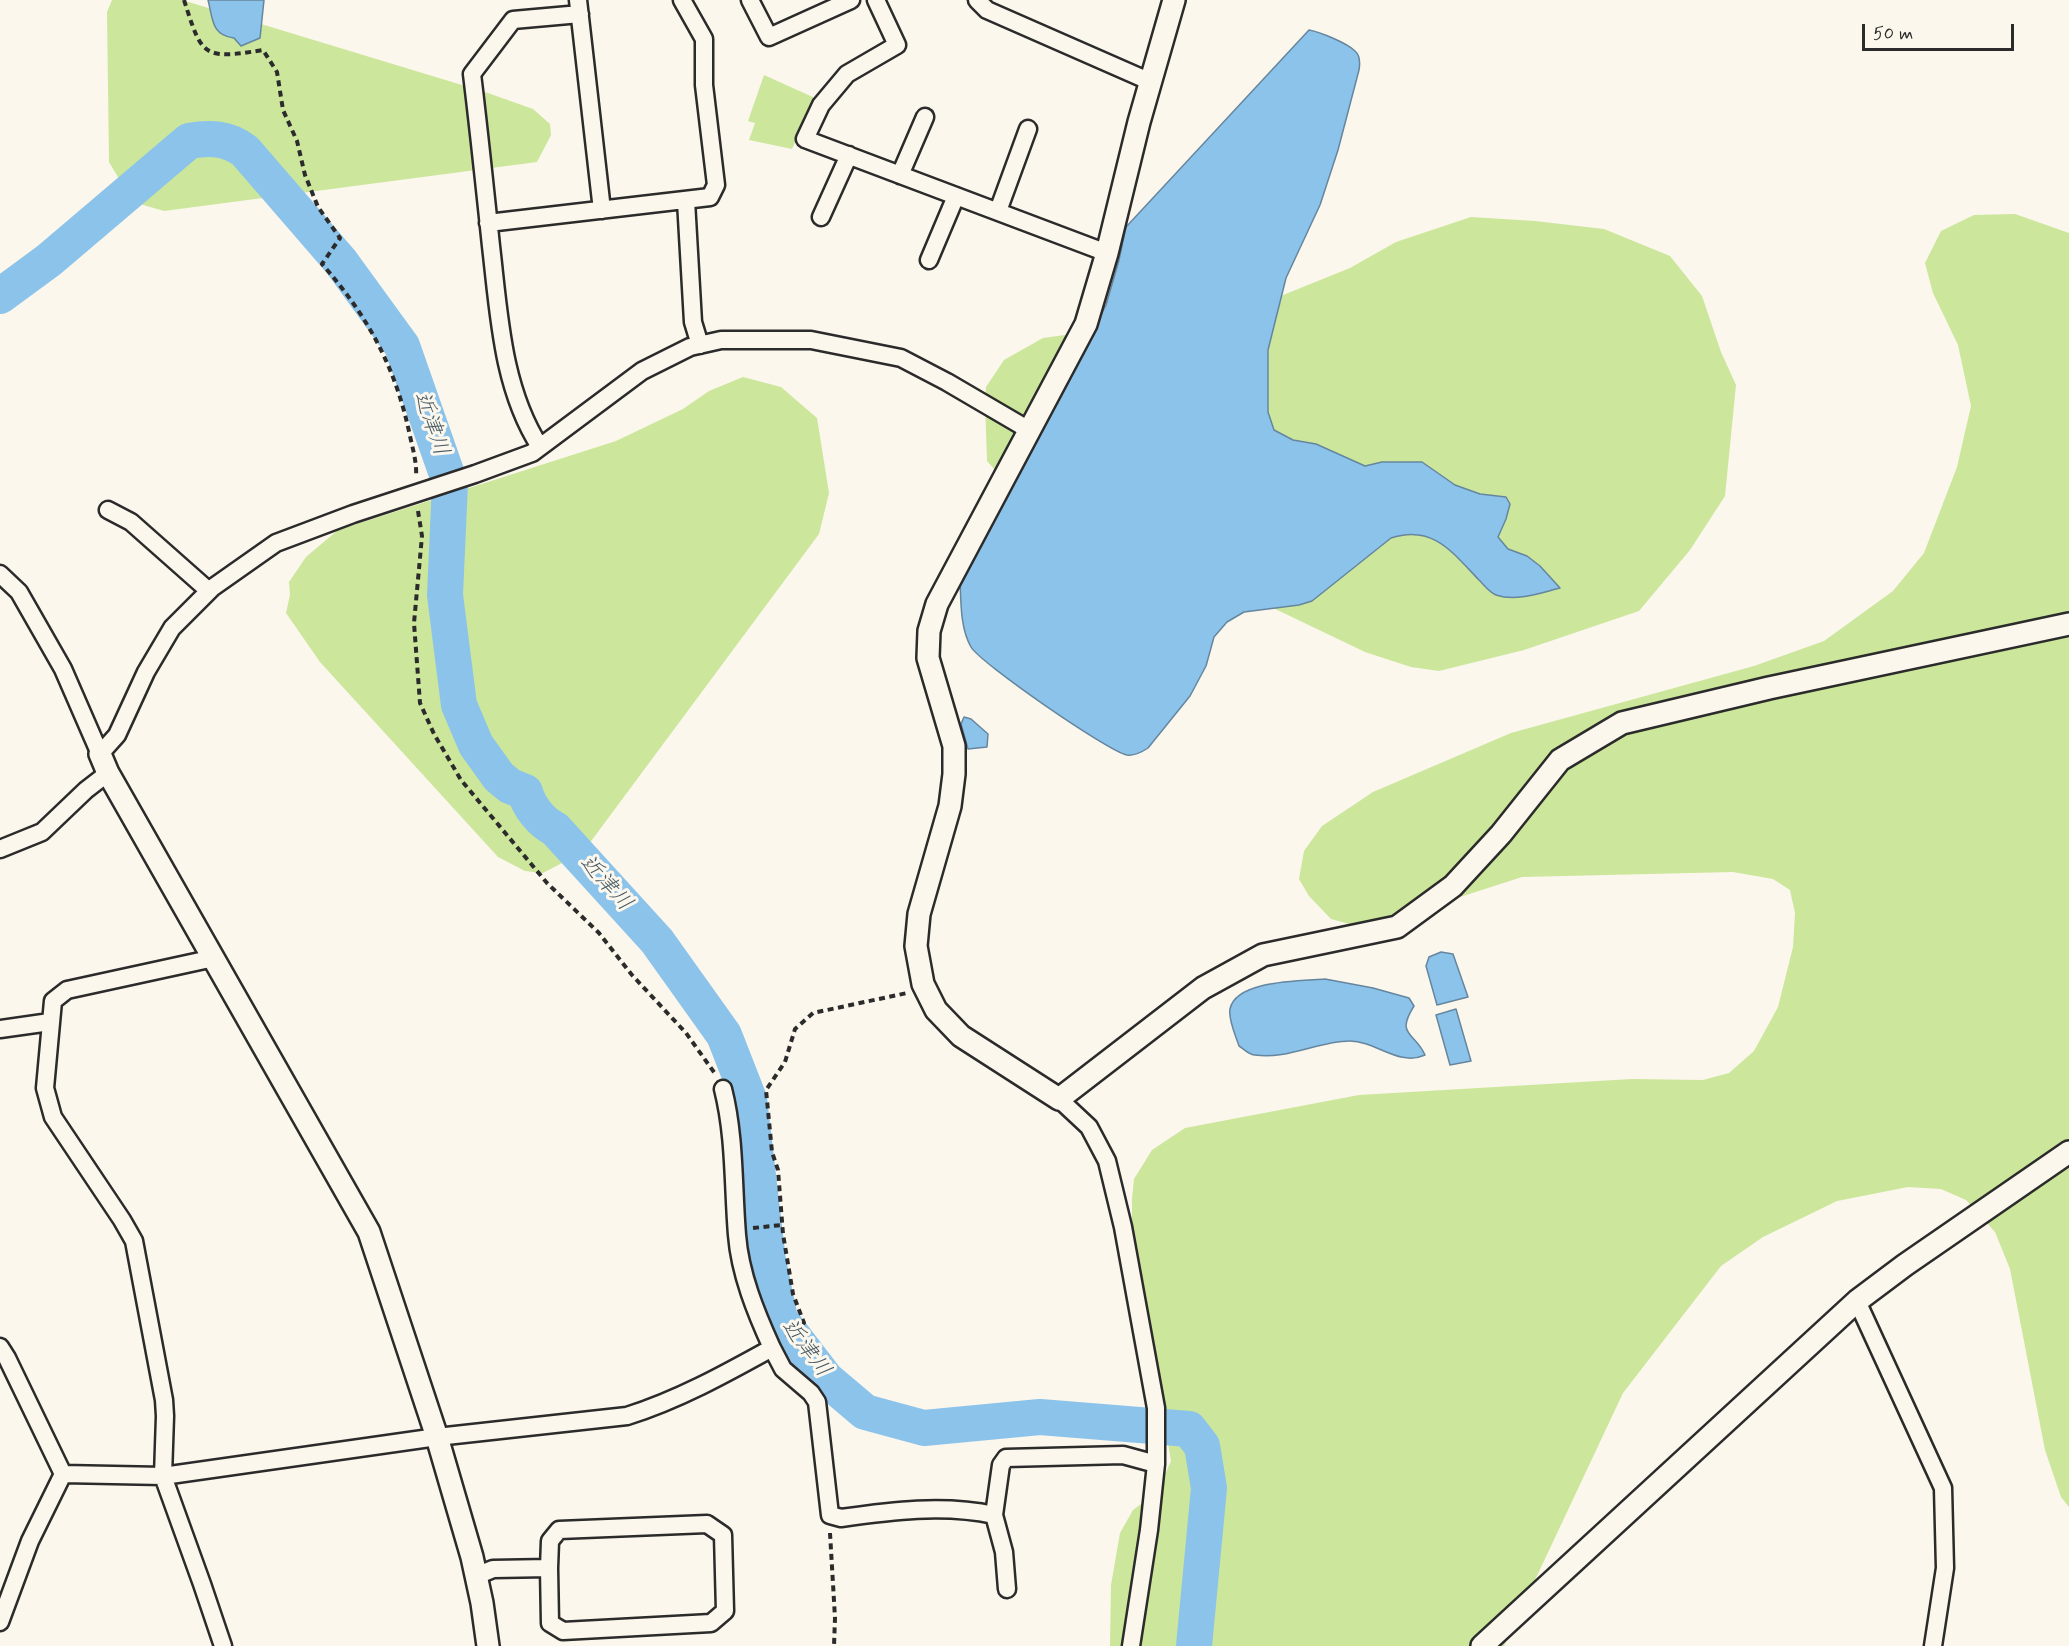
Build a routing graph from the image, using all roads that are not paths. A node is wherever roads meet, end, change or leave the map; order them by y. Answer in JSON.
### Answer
{"nodes":[{"id":1,"x":682,"y":0,"type":"edge"},
{"id":2,"x":750,"y":0,"type":"edge"},
{"id":3,"x":851,"y":0,"type":"edge"},
{"id":4,"x":876,"y":0,"type":"edge"},
{"id":5,"x":976,"y":0,"type":"edge"},
{"id":6,"x":1174,"y":0,"type":"edge"},
{"id":7,"x":579,"y":7,"type":"edge"},
{"id":8,"x":1151,"y":82,"type":"junction"},
{"id":9,"x":925,"y":117,"type":"dead end"},
{"id":10,"x":1028,"y":129,"type":"dead end"},
{"id":11,"x":849,"y":155,"type":"junction"},
{"id":12,"x":900,"y":175,"type":"junction"},
{"id":13,"x":957,"y":196,"type":"junction"},
{"id":14,"x":686,"y":201,"type":"junction"},
{"id":15,"x":602,"y":210,"type":"junction"},
{"id":16,"x":998,"y":212,"type":"junction"},
{"id":17,"x":821,"y":217,"type":"dead end"},
{"id":18,"x":489,"y":223,"type":"junction"},
{"id":19,"x":1107,"y":253,"type":"junction"},
{"id":20,"x":930,"y":260,"type":"dead end"},
{"id":21,"x":700,"y":345,"type":"junction"},
{"id":22,"x":1029,"y":430,"type":"junction"},
{"id":23,"x":540,"y":447,"type":"junction"},
{"id":24,"x":108,"y":510,"type":"dead end"},
{"id":25,"x":0,"y":574,"type":"edge"},
{"id":26,"x":209,"y":591,"type":"junction"},
{"id":27,"x":2069,"y":624,"type":"edge"},
{"id":28,"x":104,"y":764,"type":"junction"},
{"id":29,"x":0,"y":849,"type":"edge"},
{"id":30,"x":214,"y":958,"type":"junction"},
{"id":31,"x":50,"y":1022,"type":"junction"},
{"id":32,"x":0,"y":1029,"type":"edge"},
{"id":33,"x":723,"y":1089,"type":"road end"},
{"id":34,"x":1059,"y":1099,"type":"junction"},
{"id":35,"x":2069,"y":1152,"type":"edge"},
{"id":36,"x":1857,"y":1301,"type":"junction"},
{"id":37,"x":0,"y":1347,"type":"edge"},
{"id":38,"x":772,"y":1348,"type":"junction"},
{"id":39,"x":436,"y":1437,"type":"junction"},
{"id":40,"x":1156,"y":1464,"type":"junction"},
{"id":41,"x":63,"y":1474,"type":"junction"},
{"id":42,"x":163,"y":1476,"type":"junction"},
{"id":43,"x":994,"y":1515,"type":"junction"},
{"id":44,"x":549,"y":1568,"type":"junction"},
{"id":45,"x":476,"y":1576,"type":"junction"},
{"id":46,"x":1007,"y":1589,"type":"dead end"},
{"id":47,"x":0,"y":1622,"type":"edge"},
{"id":48,"x":1487,"y":1644,"type":"edge"},
{"id":49,"x":223,"y":1646,"type":"edge"},
{"id":50,"x":488,"y":1646,"type":"edge"},
{"id":51,"x":1131,"y":1646,"type":"edge"},
{"id":52,"x":1933,"y":1646,"type":"edge"}],
"edges":[{"from":1,"to":14,"type":"street"},
{"from":2,"to":3,"type":"street"},
{"from":4,"to":11,"type":"street"},
{"from":5,"to":8,"type":"street"},
{"from":6,"to":8,"type":"street"},
{"from":7,"to":15,"type":"street"},
{"from":7,"to":18,"type":"street"},
{"from":8,"to":19,"type":"street"},
{"from":9,"to":12,"type":"street"},
{"from":10,"to":16,"type":"street"},
{"from":11,"to":12,"type":"street"},
{"from":11,"to":17,"type":"street"},
{"from":12,"to":13,"type":"street"},
{"from":13,"to":16,"type":"street"},
{"from":13,"to":20,"type":"street"},
{"from":14,"to":15,"type":"street"},
{"from":14,"to":21,"type":"street"},
{"from":15,"to":18,"type":"street"},
{"from":16,"to":19,"type":"street"},
{"from":18,"to":23,"type":"street"},
{"from":19,"to":22,"type":"street"},
{"from":21,"to":22,"type":"street"},
{"from":21,"to":23,"type":"street"},
{"from":22,"to":34,"type":"street"},
{"from":23,"to":26,"type":"street"},
{"from":24,"to":26,"type":"street"},
{"from":25,"to":28,"type":"street"},
{"from":26,"to":28,"type":"street"},
{"from":27,"to":34,"type":"street"},
{"from":28,"to":29,"type":"street"},
{"from":28,"to":30,"type":"street"},
{"from":30,"to":31,"type":"street"},
{"from":30,"to":39,"type":"street"},
{"from":31,"to":32,"type":"street"},
{"from":31,"to":42,"type":"street"},
{"from":33,"to":38,"type":"street"},
{"from":34,"to":40,"type":"street"},
{"from":35,"to":36,"type":"street"},
{"from":36,"to":48,"type":"street"},
{"from":36,"to":52,"type":"street"},
{"from":37,"to":41,"type":"street"},
{"from":38,"to":39,"type":"street"},
{"from":38,"to":43,"type":"street"},
{"from":39,"to":42,"type":"street"},
{"from":39,"to":45,"type":"street"},
{"from":40,"to":43,"type":"street"},
{"from":40,"to":51,"type":"street"},
{"from":41,"to":42,"type":"street"},
{"from":41,"to":47,"type":"street"},
{"from":42,"to":49,"type":"street"},
{"from":43,"to":46,"type":"street"},
{"from":44,"to":44,"type":"street"},
{"from":44,"to":45,"type":"street"},
{"from":45,"to":50,"type":"street"}]}
